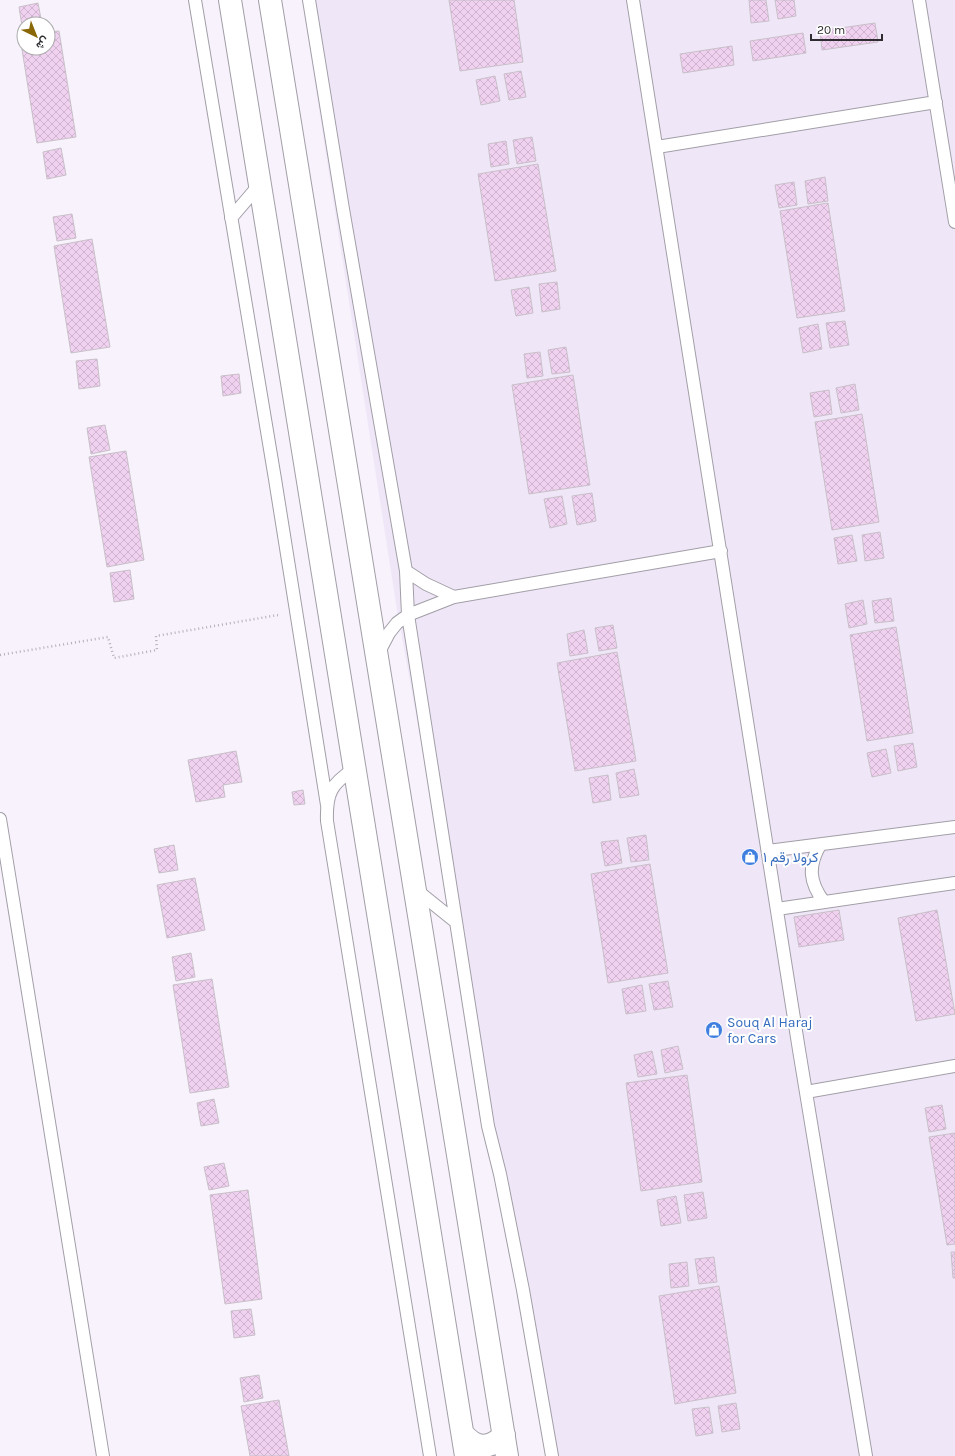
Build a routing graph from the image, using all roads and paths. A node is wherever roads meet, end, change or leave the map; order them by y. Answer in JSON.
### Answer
{"nodes":[{"id":1,"x":195,"y":0,"type":"edge"},
{"id":2,"x":230,"y":0,"type":"edge"},
{"id":3,"x":270,"y":0,"type":"edge"},
{"id":4,"x":309,"y":0,"type":"edge"},
{"id":5,"x":633,"y":0,"type":"edge"},
{"id":6,"x":919,"y":0,"type":"edge"},
{"id":7,"x":936,"y":102,"type":"junction"},
{"id":8,"x":657,"y":147,"type":"junction"},
{"id":9,"x":260,"y":184,"type":"junction"},
{"id":10,"x":231,"y":218,"type":"junction"},
{"id":11,"x":955,"y":222,"type":"edge"},
{"id":12,"x":721,"y":551,"type":"junction"},
{"id":13,"x":406,"y":571,"type":"junction"},
{"id":14,"x":454,"y":597,"type":"junction"},
{"id":15,"x":296,"y":612,"type":"junction"},
{"id":16,"x":408,"y":615,"type":"junction"},
{"id":17,"x":0,"y":655,"type":"edge"},
{"id":18,"x":377,"y":656,"type":"junction"},
{"id":19,"x":354,"y":769,"type":"junction"},
{"id":20,"x":327,"y":805,"type":"junction"},
{"id":21,"x":0,"y":819,"type":"edge"},
{"id":22,"x":955,"y":827,"type":"edge"},
{"id":23,"x":820,"y":845,"type":"junction"},
{"id":24,"x":768,"y":851,"type":"junction"},
{"id":25,"x":955,"y":883,"type":"edge"},
{"id":26,"x":415,"y":889,"type":"junction"},
{"id":27,"x":824,"y":902,"type":"junction"},
{"id":28,"x":777,"y":909,"type":"junction"},
{"id":29,"x":456,"y":922,"type":"junction"},
{"id":30,"x":955,"y":1066,"type":"edge"},
{"id":31,"x":806,"y":1092,"type":"junction"},
{"id":32,"x":463,"y":1434,"type":"junction"},
{"id":33,"x":505,"y":1446,"type":"edge"},
{"id":34,"x":103,"y":1456,"type":"edge"},
{"id":35,"x":430,"y":1456,"type":"edge"},
{"id":36,"x":466,"y":1456,"type":"edge"},
{"id":37,"x":552,"y":1456,"type":"edge"},
{"id":38,"x":866,"y":1456,"type":"edge"}],
"edges":[{"from":1,"to":10,"type":"lane"},
{"from":2,"to":9,"type":"street"},
{"from":3,"to":18,"type":"street"},
{"from":4,"to":13,"type":"lane"},
{"from":5,"to":8,"type":"lane"},
{"from":6,"to":7,"type":"lane"},
{"from":7,"to":8,"type":"lane"},
{"from":7,"to":11,"type":"lane"},
{"from":8,"to":12,"type":"lane"},
{"from":9,"to":10,"type":"lane"},
{"from":9,"to":19,"type":"street"},
{"from":10,"to":15,"type":"lane"},
{"from":12,"to":14,"type":"lane"},
{"from":12,"to":24,"type":"lane"},
{"from":13,"to":14,"type":"lane"},
{"from":13,"to":16,"type":"lane"},
{"from":14,"to":16,"type":"lane"},
{"from":15,"to":17,"type":"path"},
{"from":15,"to":20,"type":"lane"},
{"from":16,"to":18,"type":"lane"},
{"from":16,"to":29,"type":"lane"},
{"from":18,"to":26,"type":"street"},
{"from":19,"to":20,"type":"lane"},
{"from":19,"to":32,"type":"street"},
{"from":20,"to":35,"type":"lane"},
{"from":21,"to":34,"type":"lane"},
{"from":22,"to":23,"type":"lane"},
{"from":23,"to":24,"type":"lane"},
{"from":23,"to":27,"type":"lane"},
{"from":24,"to":28,"type":"lane"},
{"from":25,"to":27,"type":"lane"},
{"from":26,"to":29,"type":"lane"},
{"from":26,"to":33,"type":"street"},
{"from":27,"to":28,"type":"lane"},
{"from":28,"to":31,"type":"lane"},
{"from":29,"to":37,"type":"lane"},
{"from":30,"to":31,"type":"lane"},
{"from":31,"to":38,"type":"lane"},
{"from":32,"to":33,"type":"street"},
{"from":32,"to":36,"type":"street"}]}
